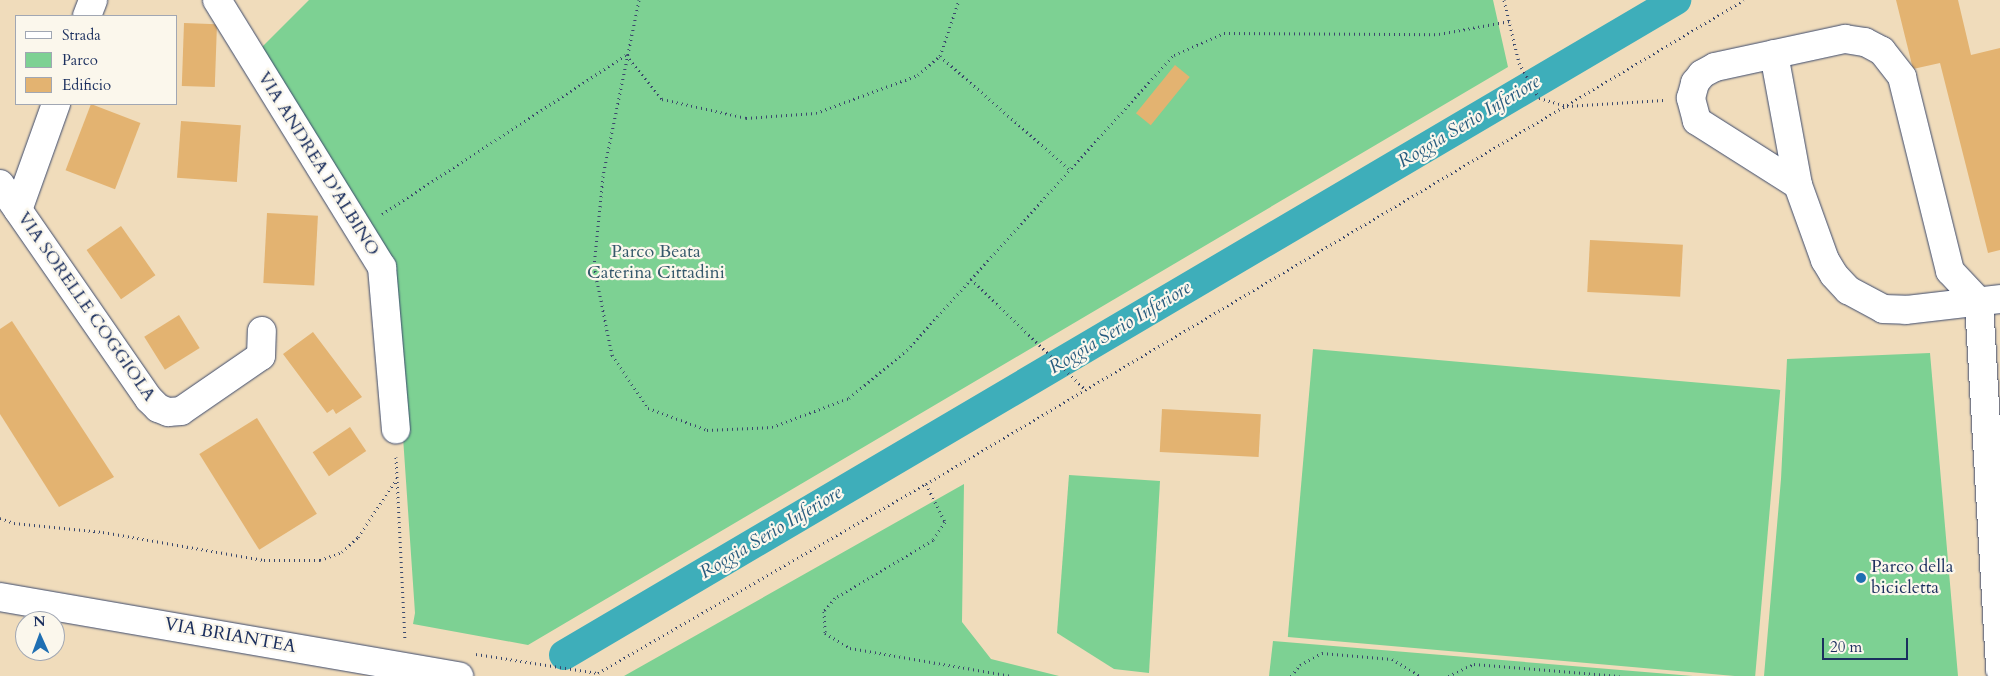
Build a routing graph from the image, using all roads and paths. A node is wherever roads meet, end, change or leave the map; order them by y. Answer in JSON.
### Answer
{"nodes":[{"id":1,"x":93,"y":0,"type":"edge"},
{"id":2,"x":217,"y":0,"type":"edge"},
{"id":3,"x":639,"y":0,"type":"edge"},
{"id":4,"x":959,"y":0,"type":"edge"},
{"id":5,"x":1504,"y":0,"type":"edge"},
{"id":6,"x":1744,"y":0,"type":"edge"},
{"id":7,"x":87,"y":15,"type":"edge"},
{"id":8,"x":1510,"y":21,"type":"junction"},
{"id":9,"x":626,"y":54,"type":"junction"},
{"id":10,"x":1774,"y":54,"type":"junction"},
{"id":11,"x":940,"y":56,"type":"junction"},
{"id":12,"x":1691,"y":98,"type":"junction"},
{"id":13,"x":56,"y":105,"type":"edge"},
{"id":14,"x":1567,"y":106,"type":"junction"},
{"id":15,"x":1069,"y":169,"type":"junction"},
{"id":16,"x":0,"y":184,"type":"edge"},
{"id":17,"x":1798,"y":185,"type":"junction"},
{"id":18,"x":18,"y":210,"type":"junction"},
{"id":19,"x":359,"y":230,"type":"junction"},
{"id":20,"x":971,"y":279,"type":"junction"},
{"id":21,"x":1989,"y":301,"type":"edge"},
{"id":22,"x":262,"y":331,"type":"dead end"},
{"id":23,"x":1084,"y":388,"type":"junction"},
{"id":24,"x":396,"y":429,"type":"joint"},
{"id":25,"x":396,"y":480,"type":"junction"},
{"id":26,"x":926,"y":484,"type":"junction"},
{"id":27,"x":0,"y":518,"type":"edge"},
{"id":28,"x":0,"y":597,"type":"edge"},
{"id":29,"x":396,"y":641,"type":"dead end"},
{"id":30,"x":473,"y":653,"type":"dead end"},
{"id":31,"x":2000,"y":669,"type":"edge"},
{"id":32,"x":459,"y":676,"type":"edge"},
{"id":33,"x":1012,"y":676,"type":"edge"},
{"id":34,"x":1291,"y":676,"type":"edge"},
{"id":35,"x":1420,"y":676,"type":"edge"},
{"id":36,"x":1448,"y":676,"type":"edge"},
{"id":37,"x":1620,"y":676,"type":"edge"}],
"edges":[{"from":1,"to":7,"type":"street"},
{"from":2,"to":19,"type":"street","name":"VIA ANDREA D'ALBINO"},
{"from":3,"to":9,"type":"path"},
{"from":4,"to":11,"type":"path"},
{"from":5,"to":8,"type":"path"},
{"from":6,"to":14,"type":"path"},
{"from":8,"to":14,"type":"path"},
{"from":8,"to":15,"type":"path"},
{"from":9,"to":11,"type":"path"},
{"from":9,"to":19,"type":"path"},
{"from":9,"to":20,"type":"path"},
{"from":10,"to":12,"type":"street"},
{"from":10,"to":17,"type":"street"},
{"from":10,"to":21,"type":"street"},
{"from":11,"to":15,"type":"path"},
{"from":12,"to":14,"type":"path"},
{"from":12,"to":17,"type":"street"},
{"from":13,"to":18,"type":"street"},
{"from":14,"to":23,"type":"path"},
{"from":15,"to":20,"type":"path"},
{"from":16,"to":18,"type":"street","name":"VIA SORELLE COGGIOLA"},
{"from":17,"to":21,"type":"street"},
{"from":18,"to":22,"type":"street","name":"VIA SORELLE COGGIOLA"},
{"from":19,"to":24,"type":"street","name":"VIA ANDREA D'ALBINO"},
{"from":20,"to":23,"type":"path"},
{"from":21,"to":31,"type":"street"},
{"from":23,"to":26,"type":"path"},
{"from":24,"to":25,"type":"path"},
{"from":25,"to":27,"type":"path"},
{"from":25,"to":29,"type":"path"},
{"from":26,"to":30,"type":"path"},
{"from":26,"to":33,"type":"path"},
{"from":28,"to":32,"type":"street","name":"VIA BRIANTEA"},
{"from":34,"to":35,"type":"path"},
{"from":36,"to":37,"type":"path"}]}
